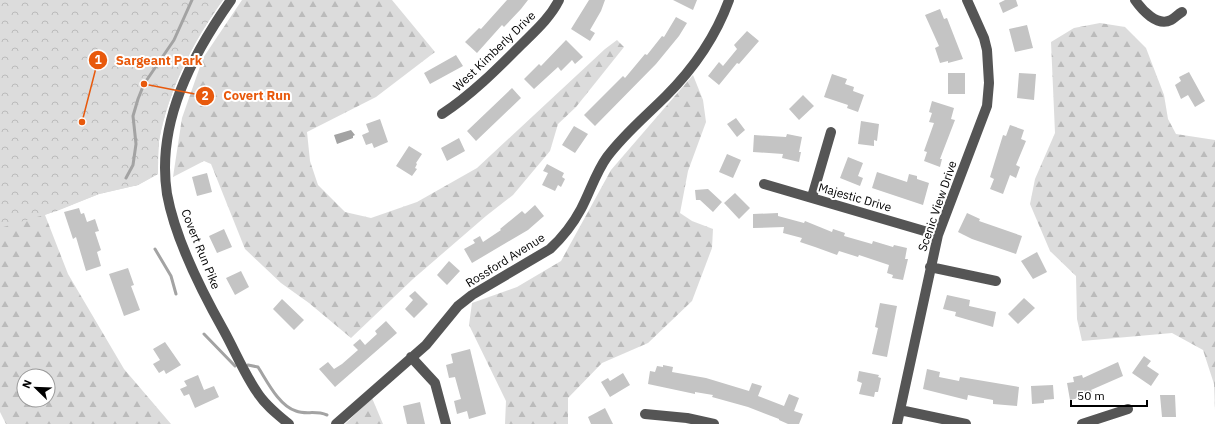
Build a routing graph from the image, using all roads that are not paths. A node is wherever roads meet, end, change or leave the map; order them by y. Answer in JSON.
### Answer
{"nodes":[{"id":1,"x":231,"y":0,"type":"edge"},
{"id":2,"x":559,"y":0,"type":"edge"},
{"id":3,"x":729,"y":0,"type":"edge"},
{"id":4,"x":967,"y":0,"type":"edge"},
{"id":5,"x":1135,"y":0,"type":"edge"},
{"id":6,"x":1182,"y":12,"type":"dead end"},
{"id":7,"x":442,"y":114,"type":"dead end"},
{"id":8,"x":831,"y":132,"type":"dead end"},
{"id":9,"x":764,"y":184,"type":"dead end"},
{"id":10,"x":812,"y":197,"type":"junction"},
{"id":11,"x":938,"y":235,"type":"junction"},
{"id":12,"x":930,"y":267,"type":"junction"},
{"id":13,"x":996,"y":281,"type":"dead end"},
{"id":14,"x":412,"y":357,"type":"junction"},
{"id":15,"x":1128,"y":409,"type":"dead end"},
{"id":16,"x":900,"y":410,"type":"junction"},
{"id":17,"x":645,"y":414,"type":"dead end"},
{"id":18,"x":289,"y":424,"type":"edge"},
{"id":19,"x":336,"y":424,"type":"edge"},
{"id":20,"x":446,"y":424,"type":"edge"},
{"id":21,"x":714,"y":424,"type":"edge"},
{"id":22,"x":897,"y":424,"type":"edge"},
{"id":23,"x":966,"y":424,"type":"edge"},
{"id":24,"x":1082,"y":424,"type":"edge"}],
"edges":[{"from":1,"to":18,"type":"street","name":"Covert Run Pike"},
{"from":2,"to":7,"type":"street","name":"West Kimberly Drive"},
{"from":3,"to":14,"type":"street","name":"Rossford Avenue"},
{"from":4,"to":11,"type":"street","name":"Scenic View Drive"},
{"from":5,"to":6,"type":"street"},
{"from":8,"to":10,"type":"street"},
{"from":9,"to":10,"type":"street","name":"Majestic Drive"},
{"from":10,"to":11,"type":"street","name":"Majestic Drive"},
{"from":11,"to":12,"type":"street","name":"Scenic View Drive"},
{"from":12,"to":13,"type":"street"},
{"from":12,"to":16,"type":"street","name":"Scenic View Drive"},
{"from":14,"to":19,"type":"street","name":"Rossford Avenue"},
{"from":14,"to":20,"type":"street"},
{"from":15,"to":24,"type":"street"},
{"from":16,"to":22,"type":"street","name":"Scenic View Drive"},
{"from":16,"to":23,"type":"street"},
{"from":17,"to":21,"type":"street"}]}
